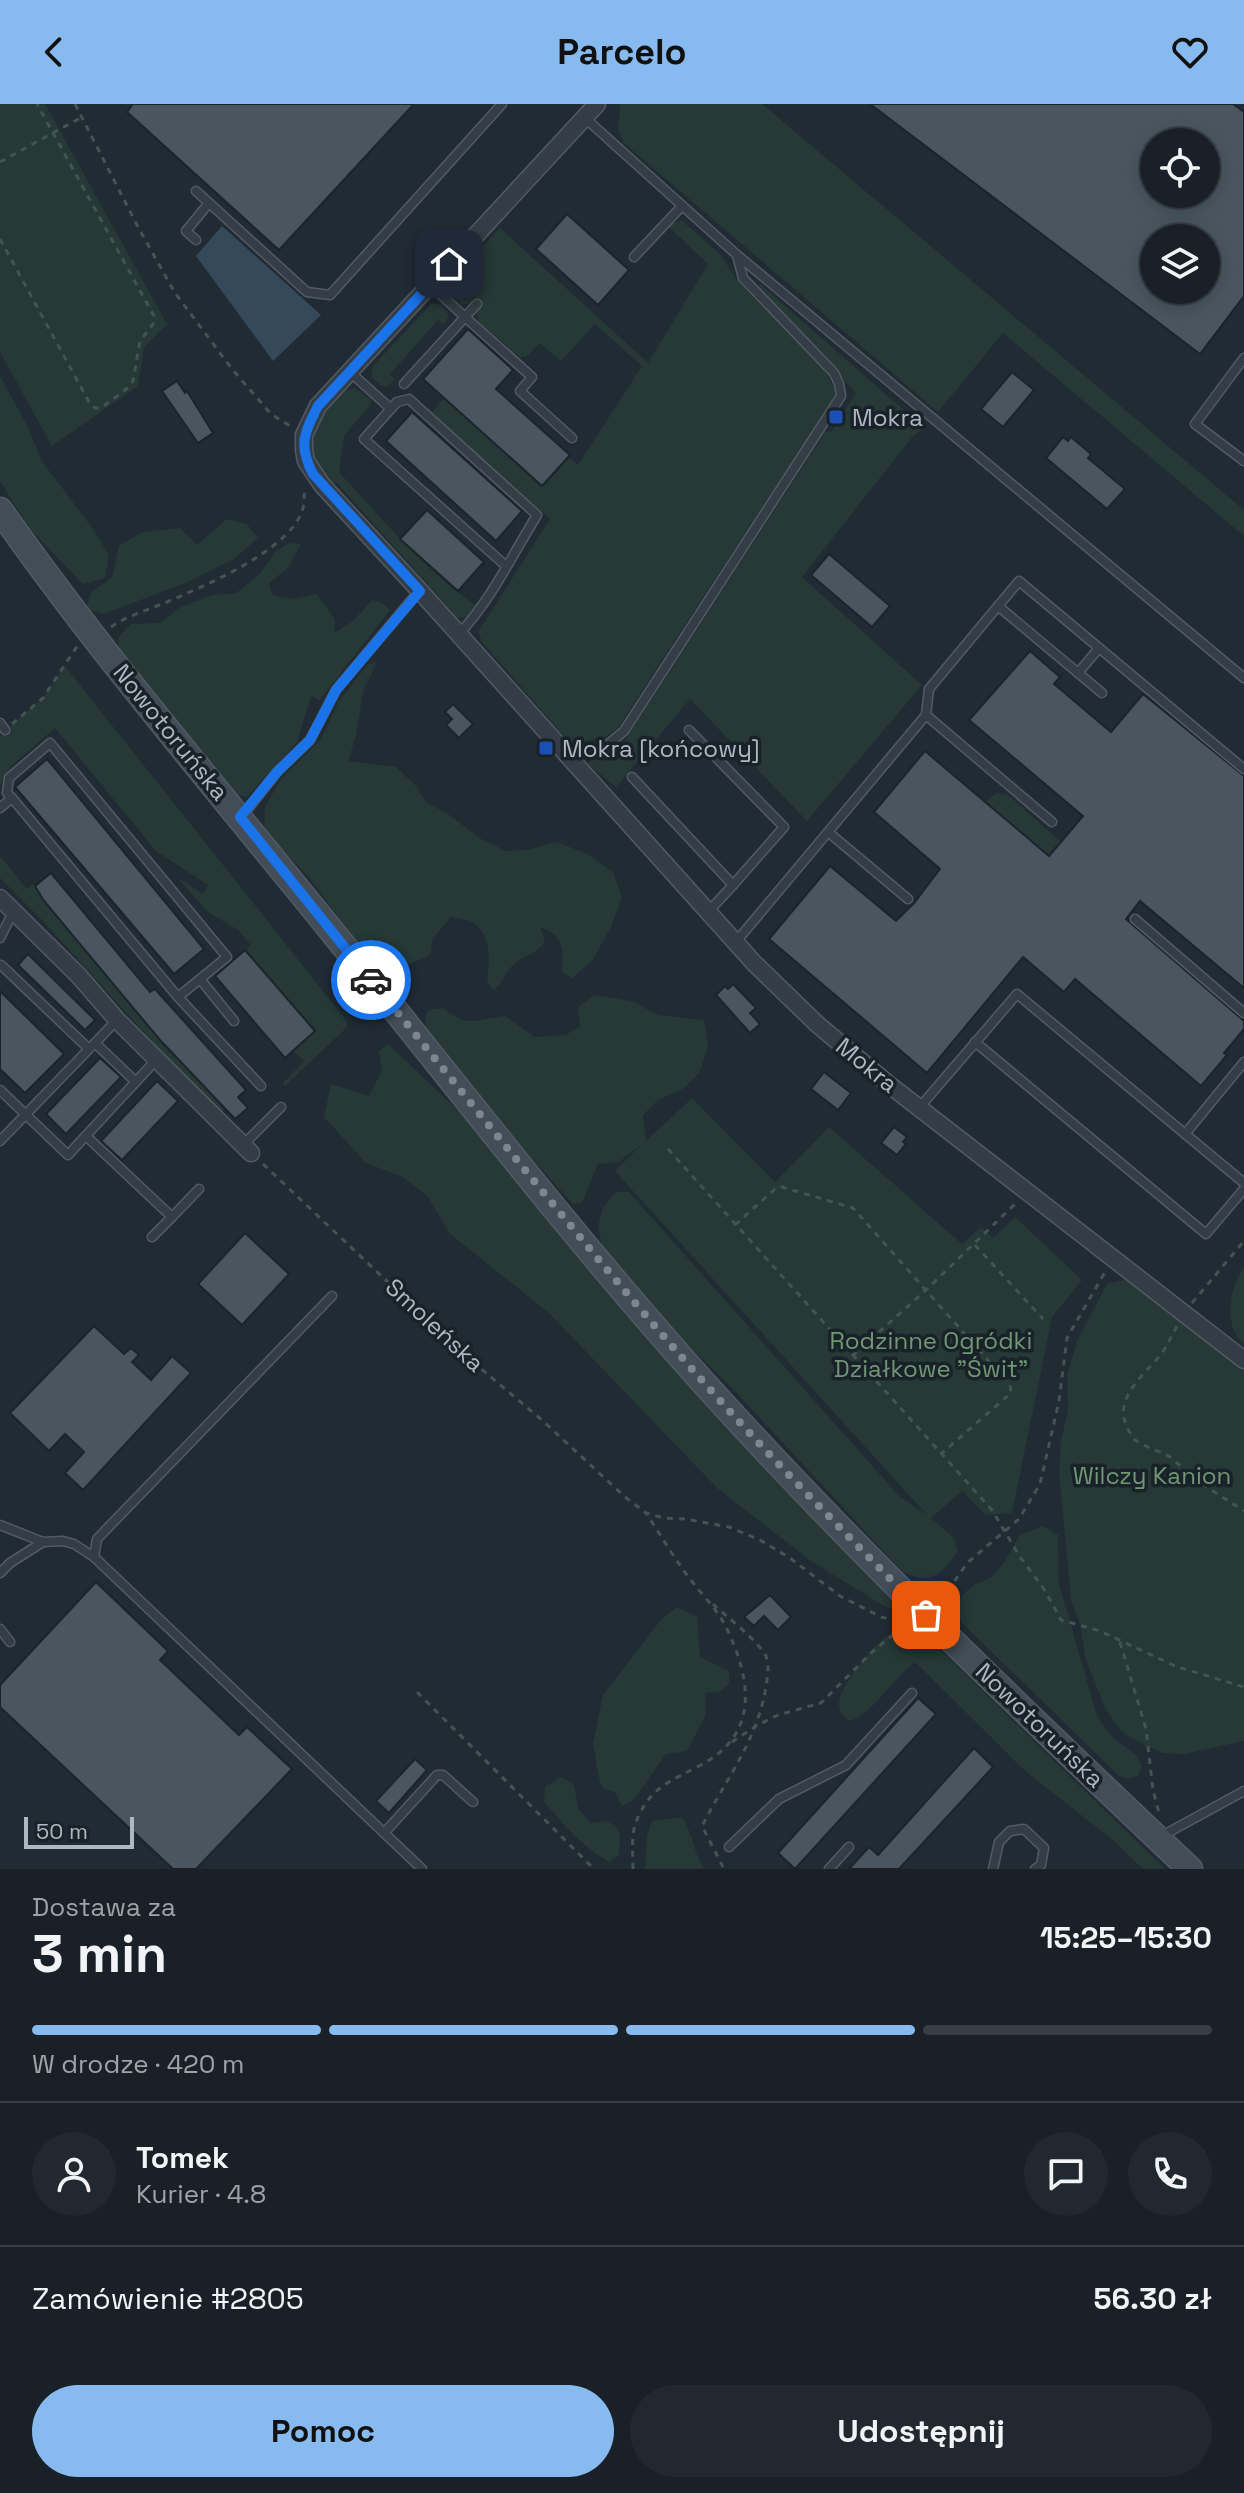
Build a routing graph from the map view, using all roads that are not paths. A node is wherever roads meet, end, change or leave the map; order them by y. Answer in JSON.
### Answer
{"nodes":[{"id":1,"x":502,"y":104,"type":"edge"},
{"id":2,"x":597,"y":104,"type":"edge"},
{"id":3,"x":584,"y":117,"type":"junction"},
{"id":4,"x":196,"y":191,"type":"dead end"},
{"id":5,"x":209,"y":203,"type":"junction"},
{"id":6,"x":682,"y":206,"type":"junction"},
{"id":7,"x":196,"y":240,"type":"dead end"},
{"id":8,"x":736,"y":254,"type":"junction"},
{"id":9,"x":634,"y":257,"type":"dead end"},
{"id":10,"x":430,"y":285,"type":"junction"},
{"id":11,"x":477,"y":304,"type":"dead end"},
{"id":12,"x":465,"y":317,"type":"junction"},
{"id":13,"x":1244,"y":358,"type":"edge"},
{"id":14,"x":350,"y":372,"type":"junction"},
{"id":15,"x":404,"y":384,"type":"dead end"},
{"id":16,"x":391,"y":409,"type":"junction"},
{"id":17,"x":572,"y":438,"type":"dead end"},
{"id":18,"x":1244,"y":461,"type":"edge"},
{"id":19,"x":0,"y":510,"type":"edge"},
{"id":20,"x":506,"y":566,"type":"junction"},
{"id":21,"x":420,"y":591,"type":"junction"},
{"id":22,"x":998,"y":606,"type":"junction"},
{"id":23,"x":459,"y":634,"type":"junction"},
{"id":24,"x":1099,"y":648,"type":"junction"},
{"id":25,"x":1078,"y":673,"type":"junction"},
{"id":26,"x":1244,"y":678,"type":"edge"},
{"id":27,"x":1102,"y":693,"type":"dead end"},
{"id":28,"x":926,"y":715,"type":"junction"},
{"id":29,"x":689,"y":730,"type":"dead end"},
{"id":30,"x":567,"y":755,"type":"junction"},
{"id":31,"x":1244,"y":769,"type":"edge"},
{"id":32,"x":632,"y":777,"type":"dead end"},
{"id":33,"x":12,"y":798,"type":"junction"},
{"id":34,"x":0,"y":808,"type":"edge"},
{"id":35,"x":240,"y":817,"type":"junction"},
{"id":36,"x":1052,"y":822,"type":"dead end"},
{"id":37,"x":828,"y":832,"type":"junction"},
{"id":38,"x":733,"y":885,"type":"junction"},
{"id":39,"x":0,"y":898,"type":"edge"},
{"id":40,"x":908,"y":899,"type":"dead end"},
{"id":41,"x":708,"y":913,"type":"junction"},
{"id":42,"x":7,"y":916,"type":"edge"},
{"id":43,"x":1135,"y":919,"type":"dead end"},
{"id":44,"x":0,"y":938,"type":"edge"},
{"id":45,"x":735,"y":943,"type":"junction"},
{"id":46,"x":1,"y":965,"type":"edge"},
{"id":47,"x":200,"y":979,"type":"junction"},
{"id":48,"x":178,"y":997,"type":"junction"},
{"id":49,"x":1244,"y":1013,"type":"edge"},
{"id":50,"x":117,"y":1020,"type":"junction"},
{"id":51,"x":234,"y":1021,"type":"dead end"},
{"id":52,"x":975,"y":1042,"type":"junction"},
{"id":53,"x":92,"y":1046,"type":"junction"},
{"id":54,"x":157,"y":1058,"type":"junction"},
{"id":55,"x":1244,"y":1062,"type":"edge"},
{"id":56,"x":136,"y":1082,"type":"junction"},
{"id":57,"x":261,"y":1086,"type":"dead end"},
{"id":58,"x":0,"y":1090,"type":"edge"},
{"id":59,"x":281,"y":1107,"type":"dead end"},
{"id":60,"x":919,"y":1108,"type":"junction"},
{"id":61,"x":26,"y":1114,"type":"junction"},
{"id":62,"x":1185,"y":1134,"type":"junction"},
{"id":63,"x":86,"y":1136,"type":"junction"},
{"id":64,"x":0,"y":1141,"type":"edge"},
{"id":65,"x":247,"y":1149,"type":"joint"},
{"id":66,"x":1244,"y":1186,"type":"edge"},
{"id":67,"x":199,"y":1189,"type":"dead end"},
{"id":68,"x":172,"y":1217,"type":"junction"},
{"id":69,"x":152,"y":1237,"type":"dead end"},
{"id":70,"x":332,"y":1296,"type":"dead end"},
{"id":71,"x":1244,"y":1360,"type":"edge"},
{"id":72,"x":0,"y":1525,"type":"edge"},
{"id":73,"x":43,"y":1542,"type":"junction"},
{"id":74,"x":94,"y":1557,"type":"junction"},
{"id":75,"x":0,"y":1573,"type":"edge"},
{"id":76,"x":0,"y":1629,"type":"edge"},
{"id":77,"x":10,"y":1642,"type":"dead end"},
{"id":78,"x":912,"y":1693,"type":"dead end"},
{"id":79,"x":1244,"y":1791,"type":"edge"},
{"id":80,"x":473,"y":1802,"type":"dead end"},
{"id":81,"x":384,"y":1833,"type":"junction"},
{"id":82,"x":1162,"y":1833,"type":"junction"},
{"id":83,"x":729,"y":1847,"type":"dead end"},
{"id":84,"x":849,"y":1847,"type":"dead end"},
{"id":85,"x":422,"y":1869,"type":"edge"},
{"id":86,"x":829,"y":1869,"type":"edge"},
{"id":87,"x":993,"y":1869,"type":"edge"},
{"id":88,"x":1035,"y":1869,"type":"edge"},
{"id":89,"x":1190,"y":1869,"type":"edge"}],
"edges":[{"from":1,"to":5,"type":"lane"},
{"from":2,"to":3,"type":"street"},
{"from":3,"to":6,"type":"lane"},
{"from":3,"to":10,"type":"street"},
{"from":4,"to":5,"type":"lane"},
{"from":5,"to":7,"type":"lane"},
{"from":6,"to":8,"type":"lane"},
{"from":6,"to":9,"type":"lane"},
{"from":8,"to":26,"type":"lane"},
{"from":8,"to":30,"type":"lane"},
{"from":10,"to":12,"type":"lane"},
{"from":10,"to":14,"type":"street"},
{"from":11,"to":12,"type":"lane"},
{"from":12,"to":15,"type":"lane"},
{"from":12,"to":17,"type":"lane"},
{"from":13,"to":18,"type":"lane"},
{"from":14,"to":16,"type":"lane"},
{"from":14,"to":21,"type":"street","name":"Mokra"},
{"from":16,"to":20,"type":"lane"},
{"from":16,"to":20,"type":"lane"},
{"from":19,"to":35,"type":"main road","name":"Nowotoruńska"},
{"from":20,"to":23,"type":"lane"},
{"from":21,"to":23,"type":"street","name":"Mokra"},
{"from":21,"to":35,"type":"lane"},
{"from":22,"to":24,"type":"lane"},
{"from":22,"to":25,"type":"lane"},
{"from":22,"to":28,"type":"lane"},
{"from":23,"to":30,"type":"street","name":"Mokra"},
{"from":24,"to":25,"type":"lane"},
{"from":24,"to":31,"type":"lane"},
{"from":25,"to":27,"type":"lane"},
{"from":28,"to":36,"type":"lane"},
{"from":28,"to":37,"type":"lane"},
{"from":29,"to":38,"type":"lane"},
{"from":30,"to":41,"type":"street","name":"Mokra"},
{"from":32,"to":38,"type":"lane"},
{"from":33,"to":34,"type":"lane"},
{"from":33,"to":47,"type":"lane"},
{"from":33,"to":48,"type":"lane"},
{"from":35,"to":82,"type":"main road","name":"Nowotoruńska"},
{"from":37,"to":40,"type":"lane"},
{"from":37,"to":45,"type":"lane"},
{"from":38,"to":41,"type":"lane"},
{"from":39,"to":42,"type":"street"},
{"from":41,"to":45,"type":"street","name":"Mokra"},
{"from":42,"to":44,"type":"lane"},
{"from":42,"to":50,"type":"street"},
{"from":43,"to":49,"type":"lane"},
{"from":45,"to":60,"type":"street","name":"Mokra"},
{"from":46,"to":53,"type":"lane"},
{"from":47,"to":48,"type":"lane"},
{"from":47,"to":51,"type":"lane"},
{"from":48,"to":57,"type":"lane"},
{"from":50,"to":53,"type":"lane"},
{"from":50,"to":54,"type":"street"},
{"from":52,"to":60,"type":"lane"},
{"from":52,"to":62,"type":"lane"},
{"from":52,"to":66,"type":"lane"},
{"from":53,"to":56,"type":"lane"},
{"from":53,"to":61,"type":"lane"},
{"from":54,"to":56,"type":"lane"},
{"from":54,"to":65,"type":"street"},
{"from":55,"to":62,"type":"lane"},
{"from":56,"to":63,"type":"lane"},
{"from":58,"to":61,"type":"lane"},
{"from":59,"to":65,"type":"lane"},
{"from":60,"to":71,"type":"street","name":"Mokra"},
{"from":61,"to":63,"type":"lane"},
{"from":61,"to":64,"type":"lane"},
{"from":62,"to":66,"type":"lane"},
{"from":63,"to":68,"type":"lane"},
{"from":67,"to":68,"type":"lane"},
{"from":68,"to":69,"type":"lane"},
{"from":70,"to":74,"type":"lane"},
{"from":72,"to":73,"type":"lane"},
{"from":73,"to":74,"type":"lane"},
{"from":73,"to":75,"type":"lane"},
{"from":74,"to":81,"type":"lane"},
{"from":76,"to":77,"type":"lane"},
{"from":78,"to":83,"type":"lane"},
{"from":79,"to":82,"type":"lane"},
{"from":80,"to":81,"type":"lane"},
{"from":81,"to":85,"type":"lane"},
{"from":82,"to":89,"type":"main road","name":"Nowotoruńska"},
{"from":84,"to":86,"type":"lane"},
{"from":87,"to":88,"type":"lane"}]}
